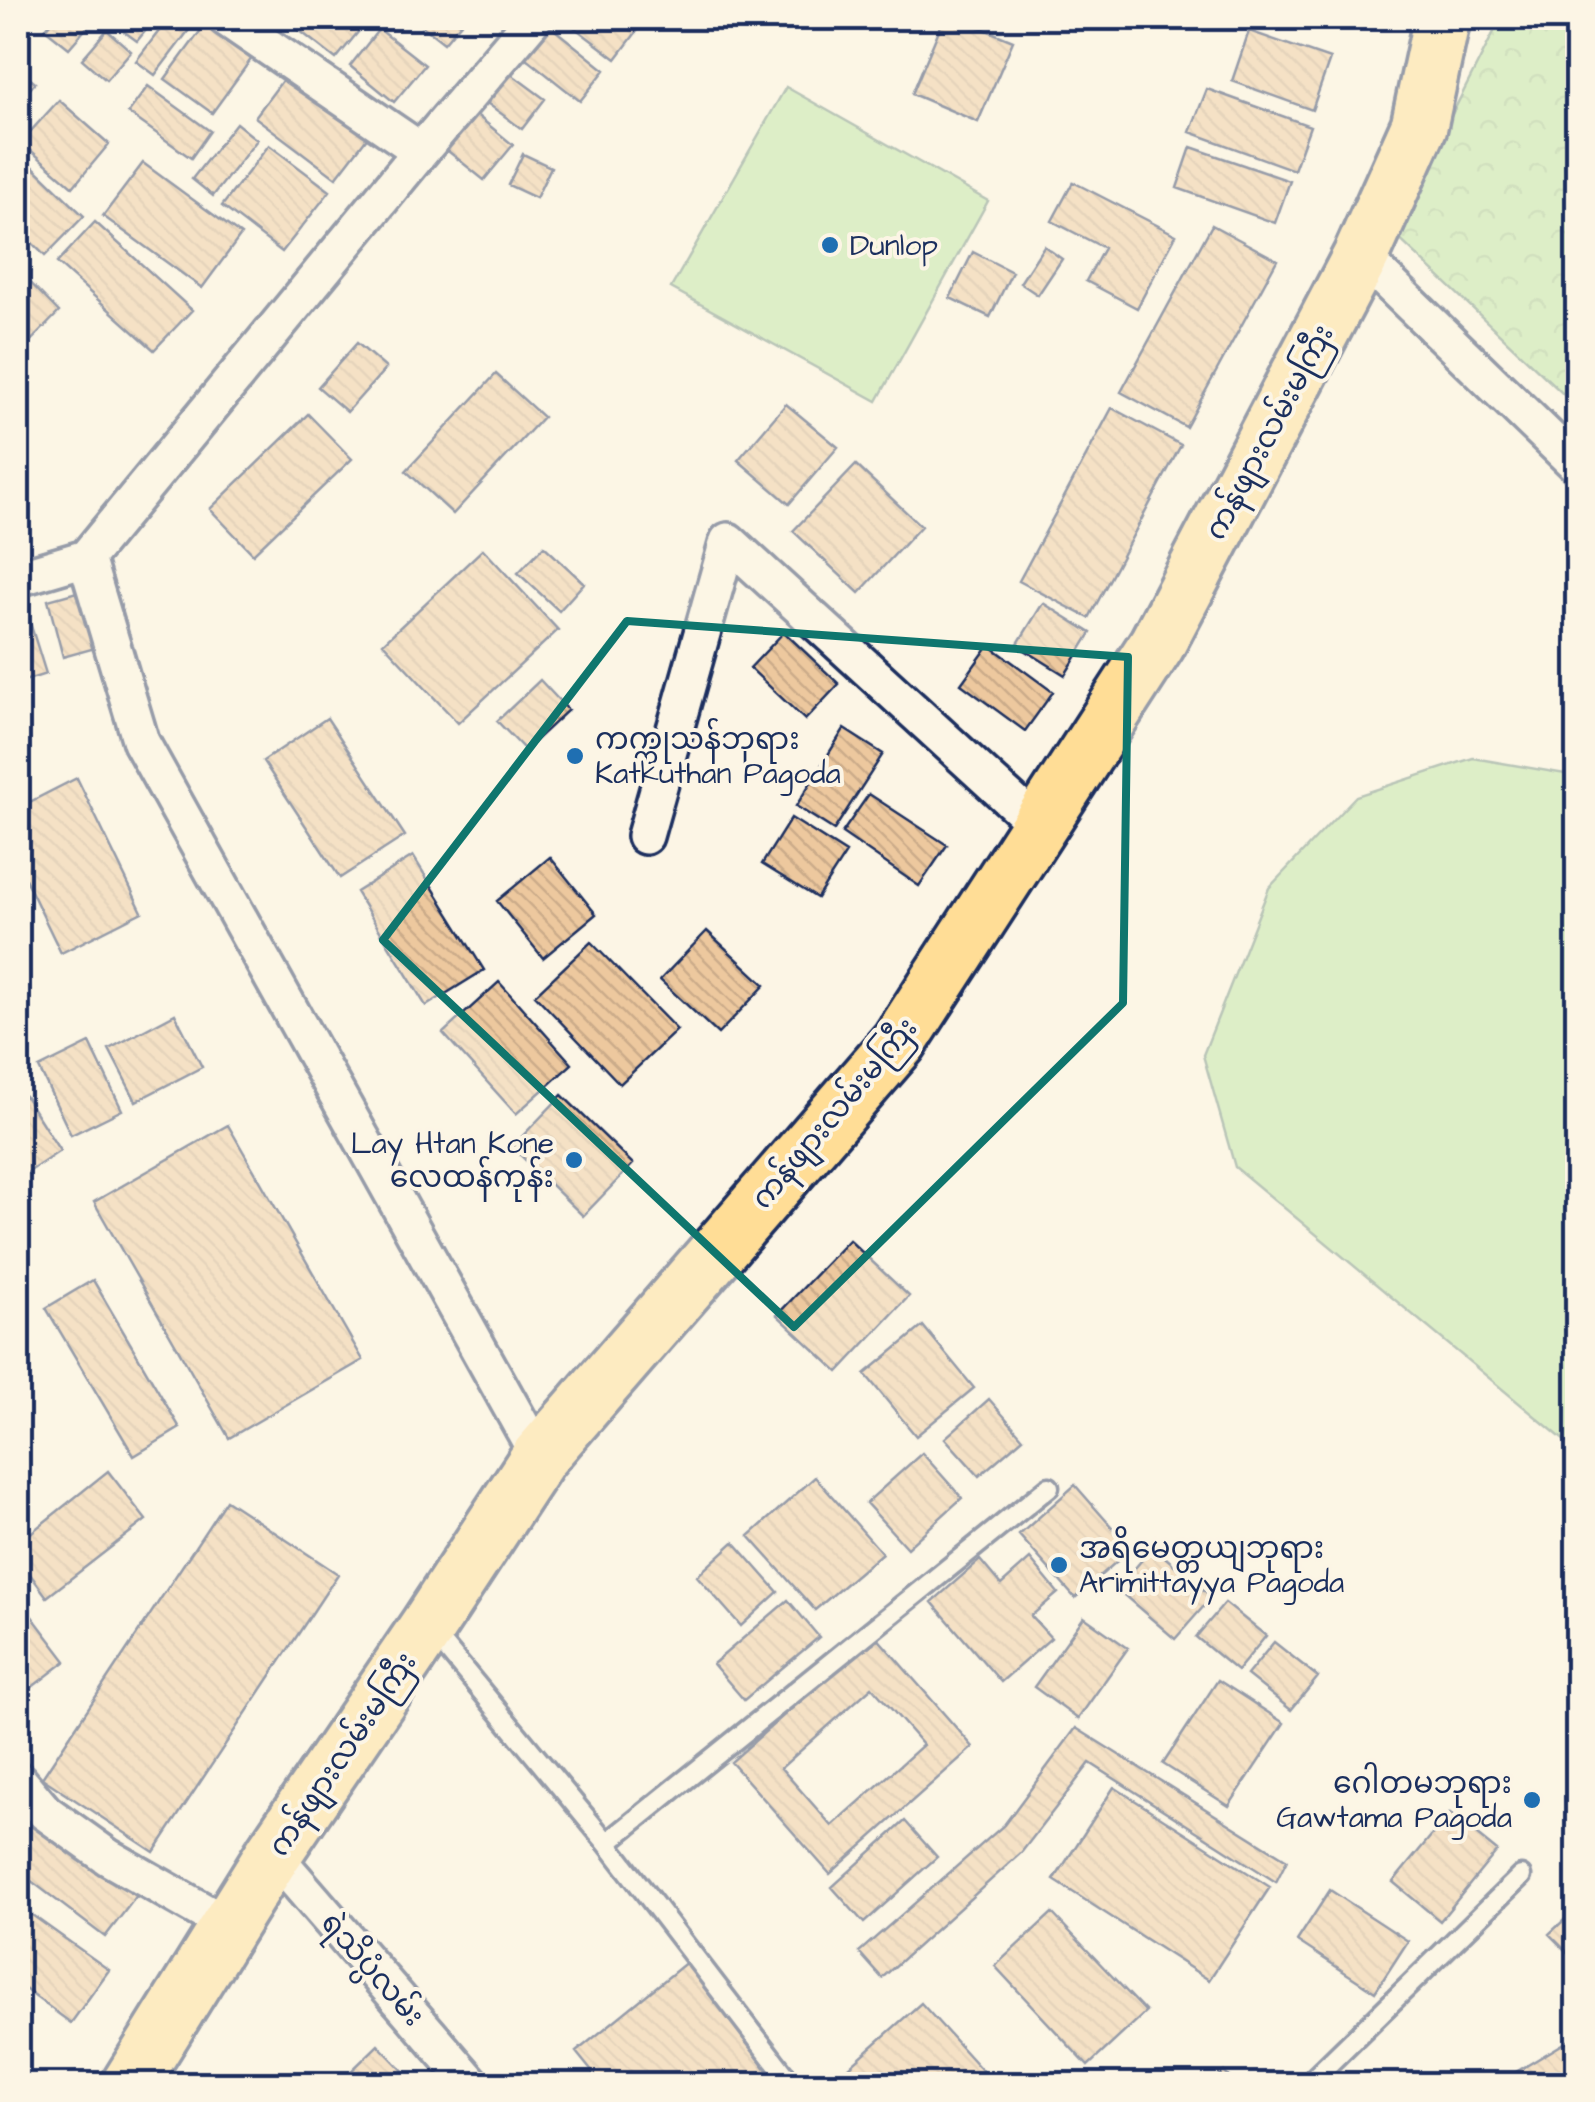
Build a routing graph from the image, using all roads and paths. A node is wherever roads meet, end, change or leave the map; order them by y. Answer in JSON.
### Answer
{"nodes":[{"id":1,"x":226,"y":18,"type":"edge"},
{"id":2,"x":534,"y":18,"type":"edge"},
{"id":3,"x":1442,"y":18,"type":"edge"},
{"id":4,"x":421,"y":151,"type":"junction"},
{"id":5,"x":1362,"y":256,"type":"junction"},
{"id":6,"x":1578,"y":466,"type":"edge"},
{"id":7,"x":86,"y":558,"type":"junction"},
{"id":8,"x":18,"y":578,"type":"edge"},
{"id":9,"x":1039,"y":826,"type":"junction"},
{"id":10,"x":645,"y":836,"type":"dead end"},
{"id":11,"x":539,"y":1457,"type":"junction"},
{"id":12,"x":1049,"y":1487,"type":"dead end"},
{"id":13,"x":428,"y":1626,"type":"junction"},
{"id":14,"x":18,"y":1780,"type":"edge"},
{"id":15,"x":607,"y":1843,"type":"junction"},
{"id":16,"x":273,"y":1854,"type":"junction"},
{"id":17,"x":1521,"y":1876,"type":"dead end"},
{"id":18,"x":229,"y":1926,"type":"junction"},
{"id":19,"x":130,"y":2084,"type":"edge"},
{"id":20,"x":472,"y":2084,"type":"edge"},
{"id":21,"x":792,"y":2084,"type":"edge"},
{"id":22,"x":1308,"y":2084,"type":"edge"}],
"edges":[{"from":1,"to":4,"type":"street"},
{"from":2,"to":4,"type":"street"},
{"from":3,"to":5,"type":"main road","name":"ကန်ဖျားလမ်းမကြီး"},
{"from":4,"to":7,"type":"street"},
{"from":5,"to":6,"type":"street"},
{"from":5,"to":9,"type":"main road","name":"ကန်ဖျားလမ်းမကြီး"},
{"from":7,"to":8,"type":"street"},
{"from":7,"to":11,"type":"street"},
{"from":9,"to":10,"type":"street"},
{"from":9,"to":11,"type":"main road","name":"ကန်ဖျားလမ်းမကြီး"},
{"from":11,"to":13,"type":"main road","name":"ကန်ဖျားလမ်းမကြီး"},
{"from":12,"to":15,"type":"lane"},
{"from":13,"to":15,"type":"lane"},
{"from":13,"to":16,"type":"main road","name":"ကန်ဖျားလမ်းမကြီး"},
{"from":14,"to":18,"type":"street"},
{"from":15,"to":21,"type":"lane"},
{"from":16,"to":18,"type":"main road","name":"ကန်ဖျားလမ်းမကြီး"},
{"from":16,"to":20,"type":"street","name":"ရဲသိပ္ပံလမ်း"},
{"from":17,"to":22,"type":"lane"},
{"from":18,"to":19,"type":"main road","name":"ကန်ဖျားလမ်းမကြီး"}]}
